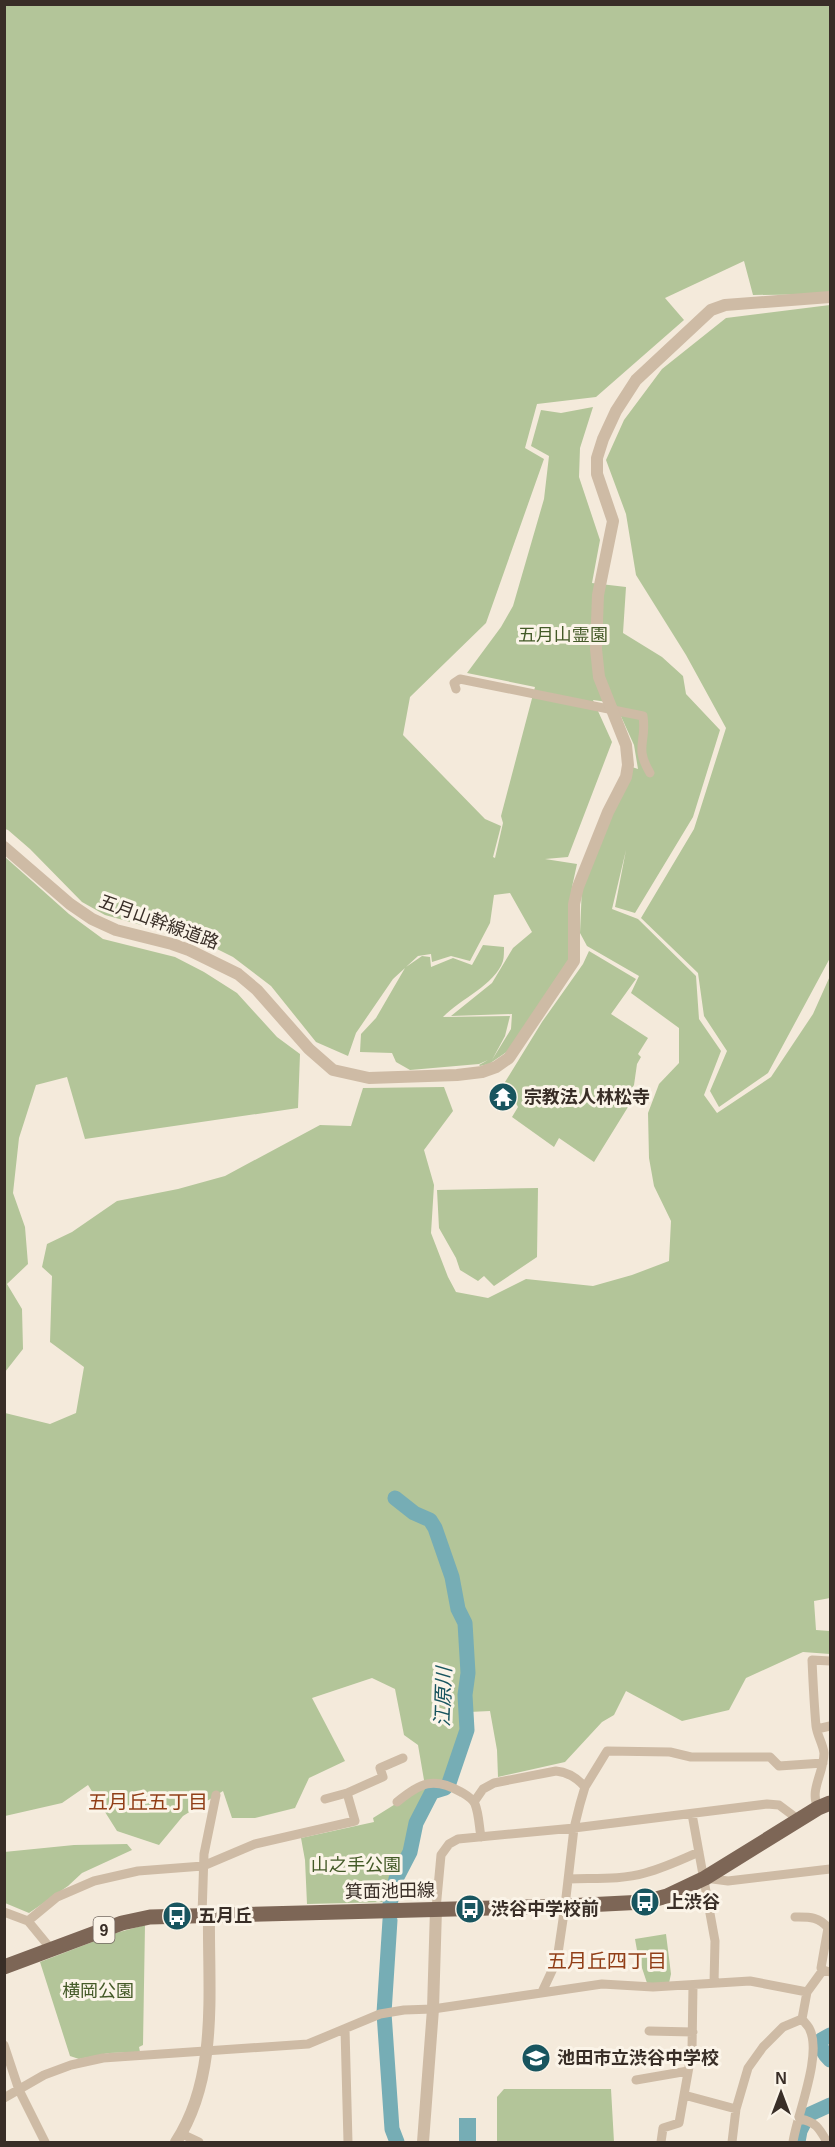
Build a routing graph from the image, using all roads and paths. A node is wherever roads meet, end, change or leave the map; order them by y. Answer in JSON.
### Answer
{"nodes":[{"id":1,"x":831,"y":297,"type":"edge"},
{"id":2,"x":456,"y":689,"type":"dead end"},
{"id":3,"x":611,"y":711,"type":"junction"},
{"id":4,"x":650,"y":773,"type":"dead end"},
{"id":5,"x":4,"y":847,"type":"edge"},
{"id":6,"x":831,"y":1661,"type":"edge"},
{"id":7,"x":831,"y":1725,"type":"edge"},
{"id":8,"x":816,"y":1729,"type":"junction"},
{"id":9,"x":403,"y":1758,"type":"dead end"},
{"id":10,"x":823,"y":1763,"type":"junction"},
{"id":11,"x":585,"y":1787,"type":"junction"},
{"id":12,"x":347,"y":1793,"type":"junction"},
{"id":13,"x":216,"y":1795,"type":"dead end"},
{"id":14,"x":325,"y":1799,"type":"dead end"},
{"id":15,"x":397,"y":1802,"type":"dead end"},
{"id":16,"x":474,"y":1802,"type":"junction"},
{"id":17,"x":824,"y":1806,"type":"edge"},
{"id":18,"x":692,"y":1814,"type":"junction"},
{"id":19,"x":799,"y":1820,"type":"junction"},
{"id":20,"x":574,"y":1828,"type":"junction"},
{"id":21,"x":481,"y":1837,"type":"junction"},
{"id":22,"x":699,"y":1852,"type":"junction"},
{"id":23,"x":202,"y":1866,"type":"junction"},
{"id":24,"x":831,"y":1869,"type":"edge"},
{"id":25,"x":705,"y":1878,"type":"junction"},
{"id":26,"x":568,"y":1879,"type":"junction"},
{"id":27,"x":566,"y":1906,"type":"junction"},
{"id":28,"x":436,"y":1910,"type":"junction"},
{"id":29,"x":4,"y":1912,"type":"edge"},
{"id":30,"x":205,"y":1915,"type":"junction"},
{"id":31,"x":795,"y":1917,"type":"dead end"},
{"id":32,"x":28,"y":1921,"type":"junction"},
{"id":33,"x":829,"y":1927,"type":"edge"},
{"id":34,"x":51,"y":1949,"type":"junction"},
{"id":35,"x":4,"y":1967,"type":"edge"},
{"id":36,"x":827,"y":1971,"type":"edge"},
{"id":37,"x":714,"y":1983,"type":"junction"},
{"id":38,"x":693,"y":1986,"type":"junction"},
{"id":39,"x":542,"y":1992,"type":"junction"},
{"id":40,"x":807,"y":1992,"type":"junction"},
{"id":41,"x":433,"y":2009,"type":"junction"},
{"id":42,"x":802,"y":2019,"type":"junction"},
{"id":43,"x":345,"y":2029,"type":"junction"},
{"id":44,"x":649,"y":2031,"type":"dead end"},
{"id":45,"x":693,"y":2032,"type":"junction"},
{"id":46,"x":4,"y":2045,"type":"edge"},
{"id":47,"x":207,"y":2051,"type":"junction"},
{"id":48,"x":688,"y":2071,"type":"junction"},
{"id":49,"x":636,"y":2080,"type":"dead end"},
{"id":50,"x":19,"y":2090,"type":"junction"},
{"id":51,"x":684,"y":2096,"type":"junction"},
{"id":52,"x":4,"y":2098,"type":"edge"},
{"id":53,"x":736,"y":2109,"type":"junction"},
{"id":54,"x":800,"y":2119,"type":"junction"},
{"id":55,"x":179,"y":2138,"type":"edge"},
{"id":56,"x":45,"y":2142,"type":"edge"},
{"id":57,"x":200,"y":2142,"type":"edge"},
{"id":58,"x":348,"y":2142,"type":"edge"},
{"id":59,"x":423,"y":2142,"type":"edge"},
{"id":60,"x":661,"y":2142,"type":"edge"},
{"id":61,"x":732,"y":2142,"type":"edge"},
{"id":62,"x":793,"y":2142,"type":"edge"},
{"id":63,"x":826,"y":2142,"type":"edge"}],
"edges":[{"from":1,"to":3,"type":"street","name":"五月山幹線道路"},
{"from":2,"to":3,"type":"street"},
{"from":3,"to":4,"type":"street"},
{"from":3,"to":5,"type":"street","name":"五月山幹線道路"},
{"from":6,"to":8,"type":"street"},
{"from":7,"to":8,"type":"street"},
{"from":8,"to":10,"type":"street"},
{"from":9,"to":12,"type":"street"},
{"from":10,"to":11,"type":"street"},
{"from":10,"to":17,"type":"street"},
{"from":11,"to":16,"type":"street"},
{"from":11,"to":20,"type":"street"},
{"from":12,"to":14,"type":"street"},
{"from":12,"to":23,"type":"street"},
{"from":13,"to":23,"type":"street"},
{"from":15,"to":16,"type":"street"},
{"from":16,"to":21,"type":"street"},
{"from":17,"to":19,"type":"main road","name":"箕面池田線","number":"9"},
{"from":18,"to":19,"type":"street"},
{"from":18,"to":20,"type":"street"},
{"from":18,"to":22,"type":"street"},
{"from":19,"to":25,"type":"main road","name":"箕面池田線","number":"9"},
{"from":20,"to":21,"type":"street"},
{"from":20,"to":26,"type":"street"},
{"from":21,"to":28,"type":"street"},
{"from":22,"to":25,"type":"street"},
{"from":22,"to":26,"type":"street"},
{"from":23,"to":30,"type":"street"},
{"from":23,"to":32,"type":"street"},
{"from":24,"to":25,"type":"street"},
{"from":25,"to":27,"type":"main road","name":"箕面池田線","number":"9"},
{"from":25,"to":37,"type":"street"},
{"from":26,"to":27,"type":"street"},
{"from":27,"to":28,"type":"main road","name":"箕面池田線","number":"9"},
{"from":27,"to":39,"type":"street"},
{"from":28,"to":30,"type":"main road","name":"箕面池田線","number":"9"},
{"from":28,"to":41,"type":"street"},
{"from":29,"to":32,"type":"street"},
{"from":30,"to":34,"type":"main road","name":"箕面池田線","number":"9"},
{"from":30,"to":47,"type":"street"},
{"from":31,"to":33,"type":"street"},
{"from":32,"to":34,"type":"street"},
{"from":33,"to":36,"type":"street"},
{"from":34,"to":35,"type":"main road","name":"箕面池田線","number":"9"},
{"from":36,"to":40,"type":"street"},
{"from":37,"to":38,"type":"street"},
{"from":37,"to":40,"type":"street"},
{"from":38,"to":39,"type":"street"},
{"from":38,"to":45,"type":"street"},
{"from":39,"to":41,"type":"street"},
{"from":40,"to":42,"type":"street"},
{"from":41,"to":43,"type":"street"},
{"from":41,"to":59,"type":"street"},
{"from":42,"to":53,"type":"street"},
{"from":42,"to":54,"type":"street"},
{"from":43,"to":47,"type":"street"},
{"from":43,"to":58,"type":"street"},
{"from":44,"to":45,"type":"street"},
{"from":45,"to":48,"type":"street"},
{"from":46,"to":50,"type":"street"},
{"from":47,"to":50,"type":"street"},
{"from":47,"to":55,"type":"street"},
{"from":48,"to":49,"type":"street"},
{"from":48,"to":51,"type":"street"},
{"from":50,"to":52,"type":"street"},
{"from":50,"to":56,"type":"street"},
{"from":51,"to":53,"type":"street"},
{"from":51,"to":60,"type":"street"},
{"from":53,"to":61,"type":"street"},
{"from":54,"to":62,"type":"street"},
{"from":54,"to":63,"type":"street"},
{"from":55,"to":57,"type":"street"}]}
